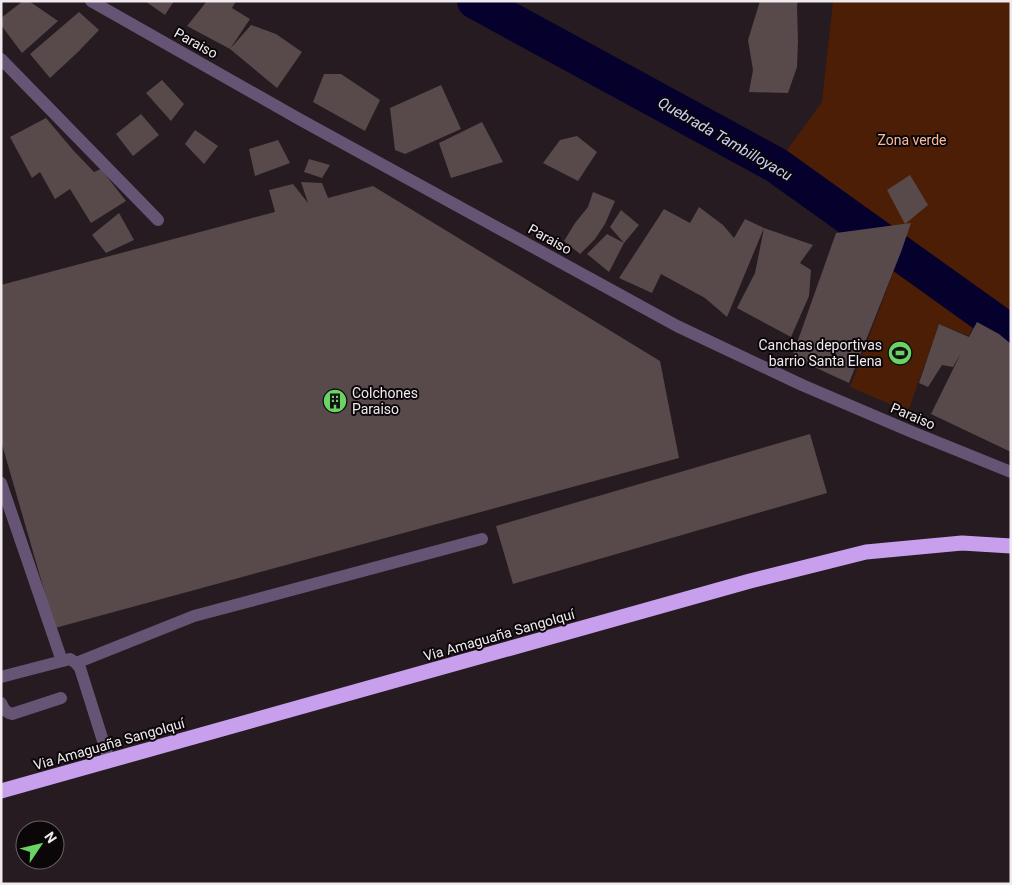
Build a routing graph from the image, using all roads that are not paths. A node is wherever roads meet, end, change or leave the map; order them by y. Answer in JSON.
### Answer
{"nodes":[{"id":1,"x":91,"y":1,"type":"edge"},
{"id":2,"x":1,"y":59,"type":"edge"},
{"id":3,"x":158,"y":220,"type":"dead end"},
{"id":4,"x":1011,"y":472,"type":"edge"},
{"id":5,"x":1,"y":483,"type":"edge"},
{"id":6,"x":482,"y":539,"type":"dead end"},
{"id":7,"x":1011,"y":546,"type":"edge"},
{"id":8,"x":62,"y":661,"type":"junction"},
{"id":9,"x":76,"y":663,"type":"junction"},
{"id":10,"x":1,"y":677,"type":"edge"},
{"id":11,"x":61,"y":698,"type":"dead end"},
{"id":12,"x":1,"y":703,"type":"edge"},
{"id":13,"x":109,"y":760,"type":"junction"},
{"id":14,"x":1,"y":792,"type":"edge"}],
"edges":[{"from":1,"to":4,"type":"street","name":"Paraiso"},
{"from":2,"to":3,"type":"street"},
{"from":5,"to":8,"type":"street"},
{"from":6,"to":9,"type":"street"},
{"from":7,"to":13,"type":"highway","name":"Via Amaguaña Sangolquí"},
{"from":8,"to":9,"type":"street"},
{"from":8,"to":10,"type":"street"},
{"from":9,"to":13,"type":"street"},
{"from":11,"to":12,"type":"street"},
{"from":13,"to":14,"type":"highway","name":"Via Amaguaña Sangolquí"}]}
